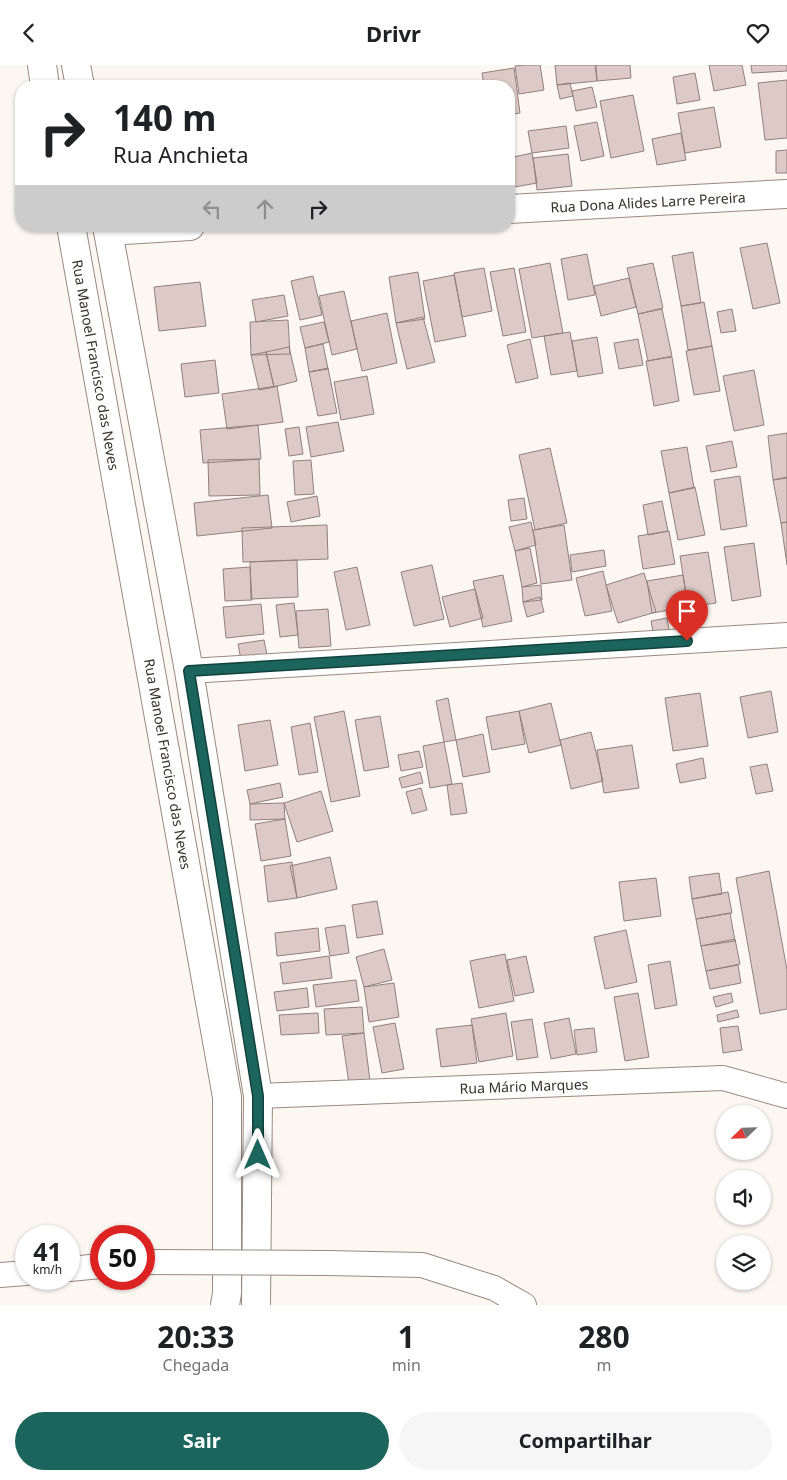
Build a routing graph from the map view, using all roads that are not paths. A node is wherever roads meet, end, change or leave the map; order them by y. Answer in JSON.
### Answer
{"nodes":[{"id":1,"x":42,"y":65,"type":"edge"},
{"id":2,"x":76,"y":65,"type":"edge"},
{"id":3,"x":45,"y":80,"type":"edge"},
{"id":4,"x":79,"y":80,"type":"edge"},
{"id":5,"x":787,"y":194,"type":"edge"},
{"id":6,"x":515,"y":209,"type":"edge"},
{"id":7,"x":72,"y":232,"type":"edge"},
{"id":8,"x":109,"y":232,"type":"edge"},
{"id":9,"x":787,"y":635,"type":"edge"},
{"id":10,"x":189,"y":671,"type":"junction"},
{"id":11,"x":258,"y":1096,"type":"junction"},
{"id":12,"x":787,"y":1096,"type":"edge"},
{"id":13,"x":155,"y":1263,"type":"edge"},
{"id":14,"x":15,"y":1274,"type":"edge"},
{"id":15,"x":0,"y":1275,"type":"edge"},
{"id":16,"x":225,"y":1305,"type":"edge"},
{"id":17,"x":256,"y":1305,"type":"edge"},
{"id":18,"x":524,"y":1305,"type":"edge"}],
"edges":[{"from":1,"to":3,"type":"main road"},
{"from":2,"to":4,"type":"main road"},
{"from":5,"to":6,"type":"main road","name":"Rua Dona Alides Larre Pereira"},
{"from":7,"to":16,"type":"main road","name":"Rua Manoel Francisco das Neves"},
{"from":8,"to":10,"type":"main road"},
{"from":9,"to":10,"type":"street"},
{"from":10,"to":11,"type":"main road"},
{"from":11,"to":12,"type":"street","name":"Rua Mário Marques"},
{"from":11,"to":17,"type":"main road"},
{"from":13,"to":18,"type":"street","bridge":true},
{"from":14,"to":15,"type":"street"}]}
